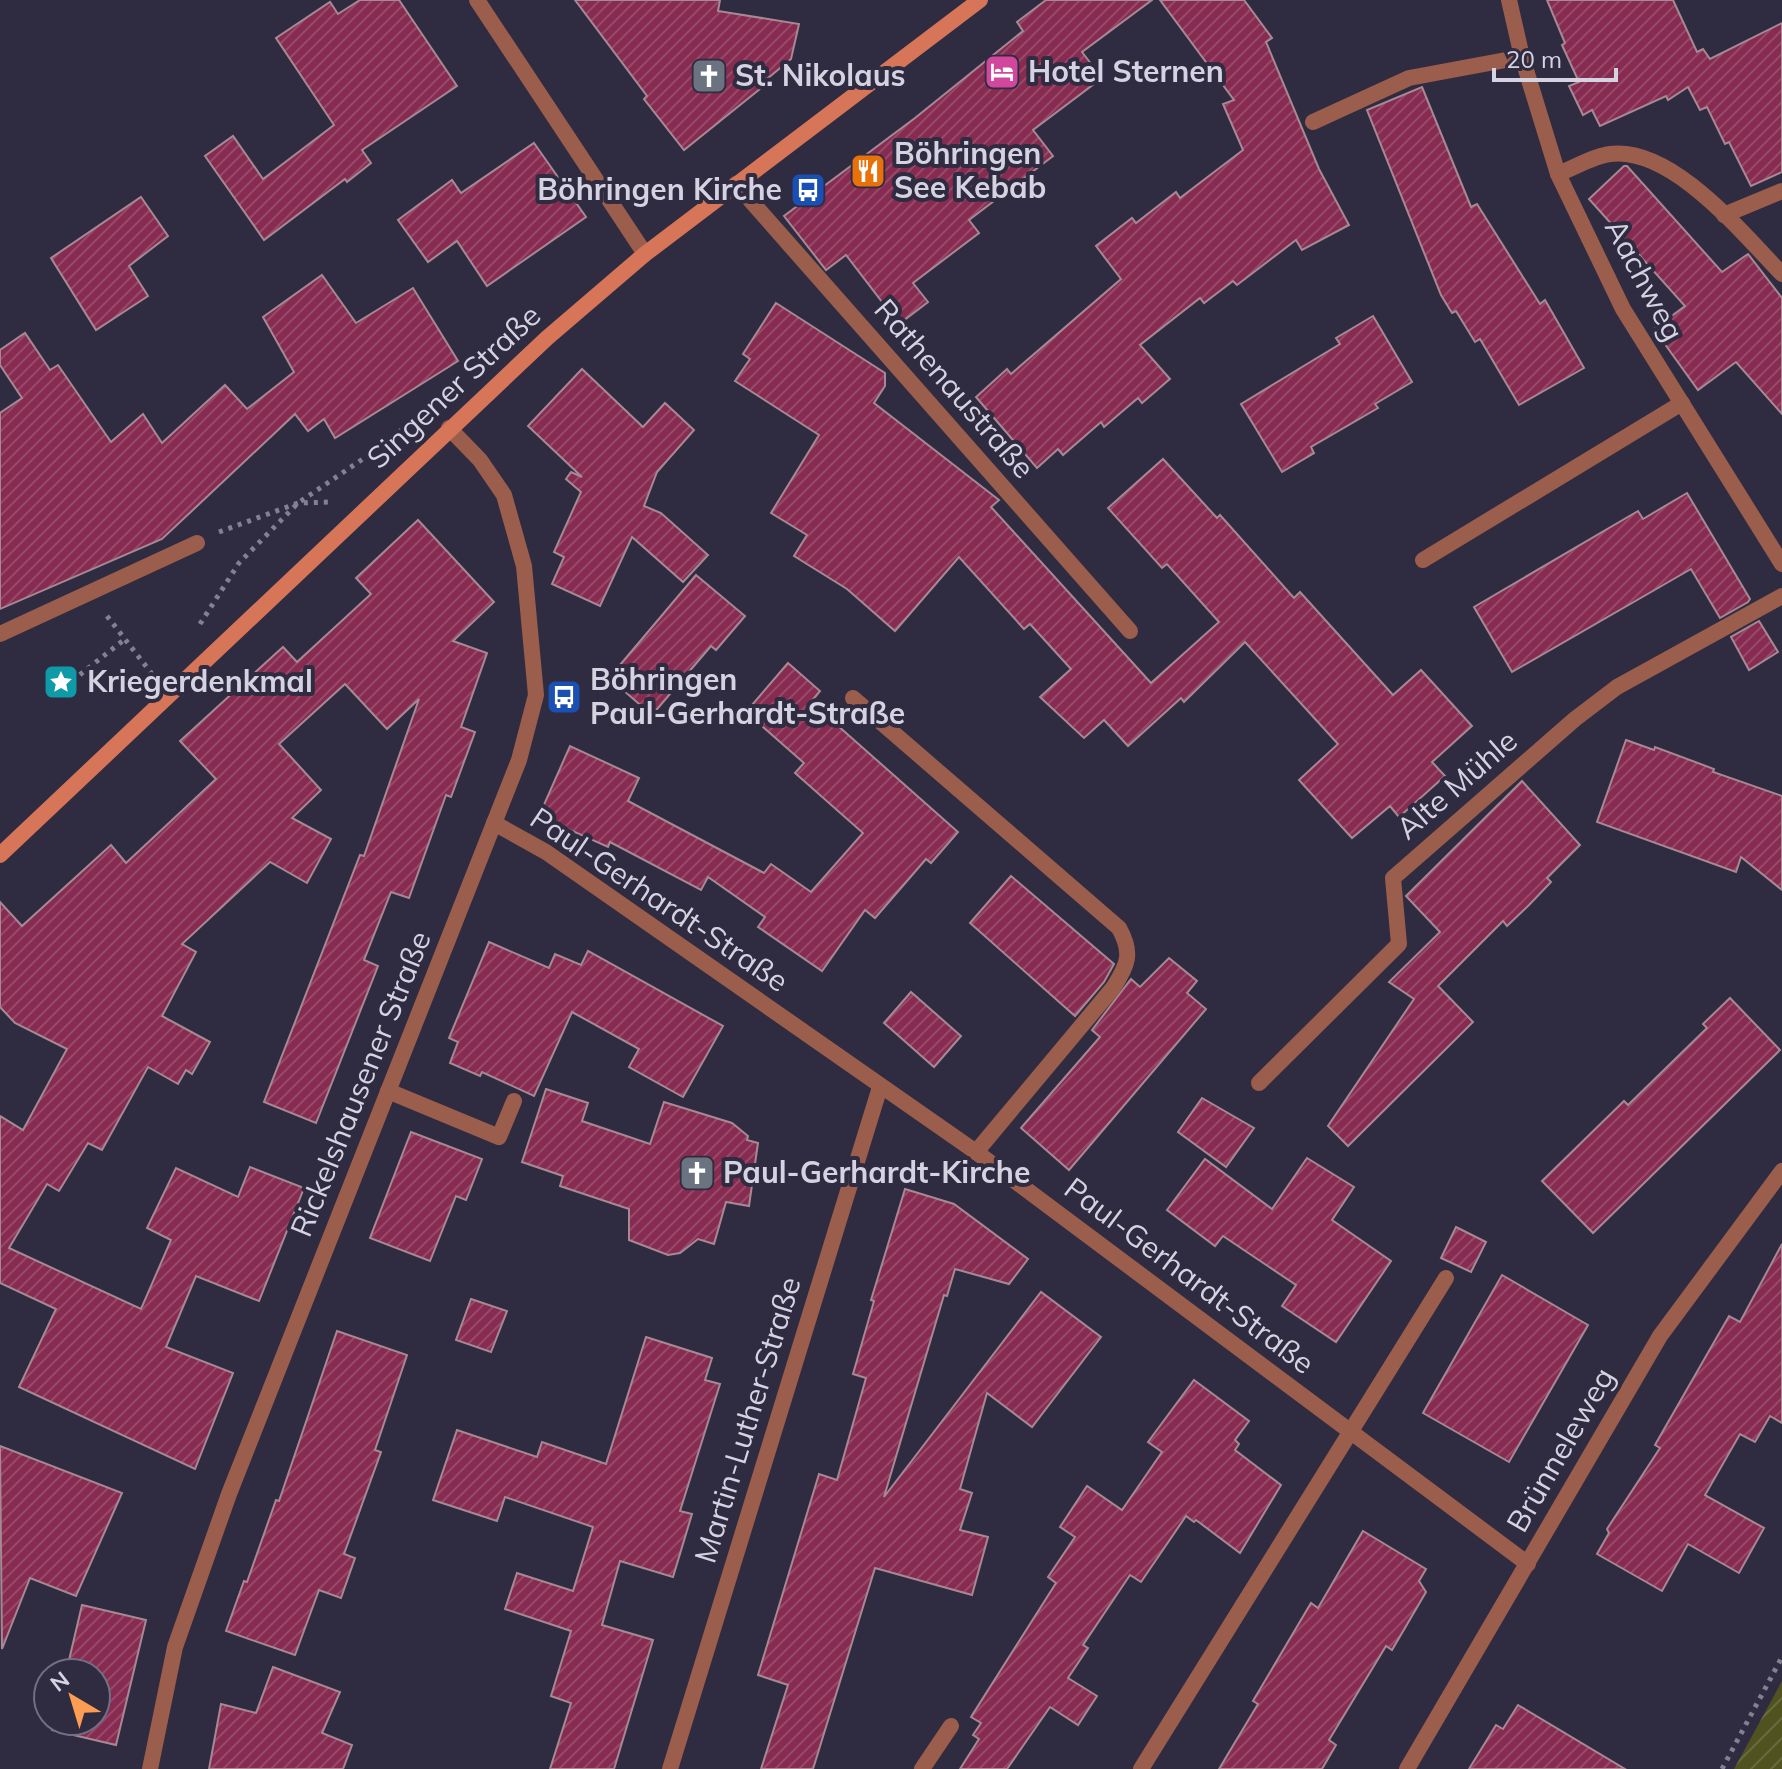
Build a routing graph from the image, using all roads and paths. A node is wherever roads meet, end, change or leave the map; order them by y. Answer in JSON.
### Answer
{"nodes":[{"id":1,"x":477,"y":0,"type":"edge"},
{"id":2,"x":980,"y":0,"type":"edge"},
{"id":3,"x":1509,"y":0,"type":"edge"},
{"id":4,"x":1522,"y":57,"type":"junction"},
{"id":5,"x":1313,"y":122,"type":"dead end"},
{"id":6,"x":1558,"y":174,"type":"junction"},
{"id":7,"x":736,"y":184,"type":"junction"},
{"id":8,"x":1782,"y":191,"type":"edge"},
{"id":9,"x":1724,"y":215,"type":"junction"},
{"id":10,"x":645,"y":254,"type":"junction"},
{"id":11,"x":1782,"y":274,"type":"edge"},
{"id":12,"x":1682,"y":403,"type":"junction"},
{"id":13,"x":425,"y":411,"type":"dead end"},
{"id":14,"x":449,"y":428,"type":"junction"},
{"id":15,"x":372,"y":501,"type":"junction"},
{"id":16,"x":298,"y":503,"type":"junction"},
{"id":17,"x":197,"y":543,"type":"joint"},
{"id":18,"x":1423,"y":560,"type":"dead end"},
{"id":19,"x":1782,"y":564,"type":"edge"},
{"id":20,"x":1782,"y":596,"type":"edge"},
{"id":21,"x":101,"y":608,"type":"dead end"},
{"id":22,"x":1130,"y":631,"type":"dead end"},
{"id":23,"x":194,"y":632,"type":"dead end"},
{"id":24,"x":0,"y":634,"type":"edge"},
{"id":25,"x":125,"y":639,"type":"junction"},
{"id":26,"x":162,"y":663,"type":"dead end"},
{"id":27,"x":72,"y":681,"type":"dead end"},
{"id":28,"x":853,"y":698,"type":"dead end"},
{"id":29,"x":494,"y":823,"type":"junction"},
{"id":30,"x":0,"y":855,"type":"edge"},
{"id":31,"x":1259,"y":1083,"type":"dead end"},
{"id":32,"x":880,"y":1087,"type":"junction"},
{"id":33,"x":388,"y":1091,"type":"junction"},
{"id":34,"x":514,"y":1101,"type":"dead end"},
{"id":35,"x":976,"y":1152,"type":"junction"},
{"id":36,"x":1782,"y":1172,"type":"edge"},
{"id":37,"x":1446,"y":1278,"type":"dead end"},
{"id":38,"x":1350,"y":1431,"type":"junction"},
{"id":39,"x":1528,"y":1564,"type":"junction"},
{"id":40,"x":1782,"y":1657,"type":"edge"},
{"id":41,"x":951,"y":1726,"type":"dead end"},
{"id":42,"x":150,"y":1769,"type":"edge"},
{"id":43,"x":670,"y":1769,"type":"edge"},
{"id":44,"x":922,"y":1769,"type":"edge"},
{"id":45,"x":1141,"y":1769,"type":"edge"},
{"id":46,"x":1407,"y":1769,"type":"edge"},
{"id":47,"x":1722,"y":1769,"type":"edge"}],
"edges":[{"from":1,"to":10,"type":"street"},
{"from":2,"to":7,"type":"street","name":"Singener Straße"},
{"from":3,"to":4,"type":"street","name":"Aachweg"},
{"from":4,"to":5,"type":"street"},
{"from":4,"to":6,"type":"street","name":"Aachweg"},
{"from":6,"to":9,"type":"street"},
{"from":6,"to":12,"type":"street","name":"Aachweg"},
{"from":7,"to":10,"type":"street","name":"Singener Straße"},
{"from":7,"to":22,"type":"street","name":"Rathenaustraße"},
{"from":8,"to":9,"type":"street"},
{"from":9,"to":11,"type":"street"},
{"from":10,"to":14,"type":"street","name":"Singener Straße"},
{"from":12,"to":18,"type":"street"},
{"from":12,"to":19,"type":"street","name":"Aachweg"},
{"from":13,"to":16,"type":"path"},
{"from":14,"to":15,"type":"street","name":"Singener Straße"},
{"from":14,"to":29,"type":"street","name":"Rickelshausener Straße"},
{"from":15,"to":16,"type":"path"},
{"from":15,"to":30,"type":"street","name":"Singener Straße"},
{"from":16,"to":17,"type":"path"},
{"from":16,"to":23,"type":"path"},
{"from":17,"to":24,"type":"street"},
{"from":20,"to":31,"type":"street","name":"Alte Mühle"},
{"from":21,"to":25,"type":"path"},
{"from":25,"to":26,"type":"path"},
{"from":25,"to":27,"type":"path"},
{"from":28,"to":35,"type":"street"},
{"from":29,"to":32,"type":"street","name":"Paul-Gerhardt-Straße"},
{"from":29,"to":33,"type":"street","name":"Rickelshausener Straße"},
{"from":32,"to":35,"type":"street","name":"Paul-Gerhardt-Straße"},
{"from":32,"to":43,"type":"street","name":"Martin-Luther-Straße"},
{"from":33,"to":34,"type":"street"},
{"from":33,"to":42,"type":"street","name":"Rickelshausener Straße"},
{"from":35,"to":38,"type":"street","name":"Paul-Gerhardt-Straße"},
{"from":36,"to":39,"type":"street","name":"Brünneleweg"},
{"from":37,"to":38,"type":"street"},
{"from":38,"to":39,"type":"street","name":"Paul-Gerhardt-Straße"},
{"from":38,"to":45,"type":"street"},
{"from":39,"to":46,"type":"street","name":"Brünneleweg"},
{"from":40,"to":47,"type":"path"},
{"from":41,"to":44,"type":"street"}]}
